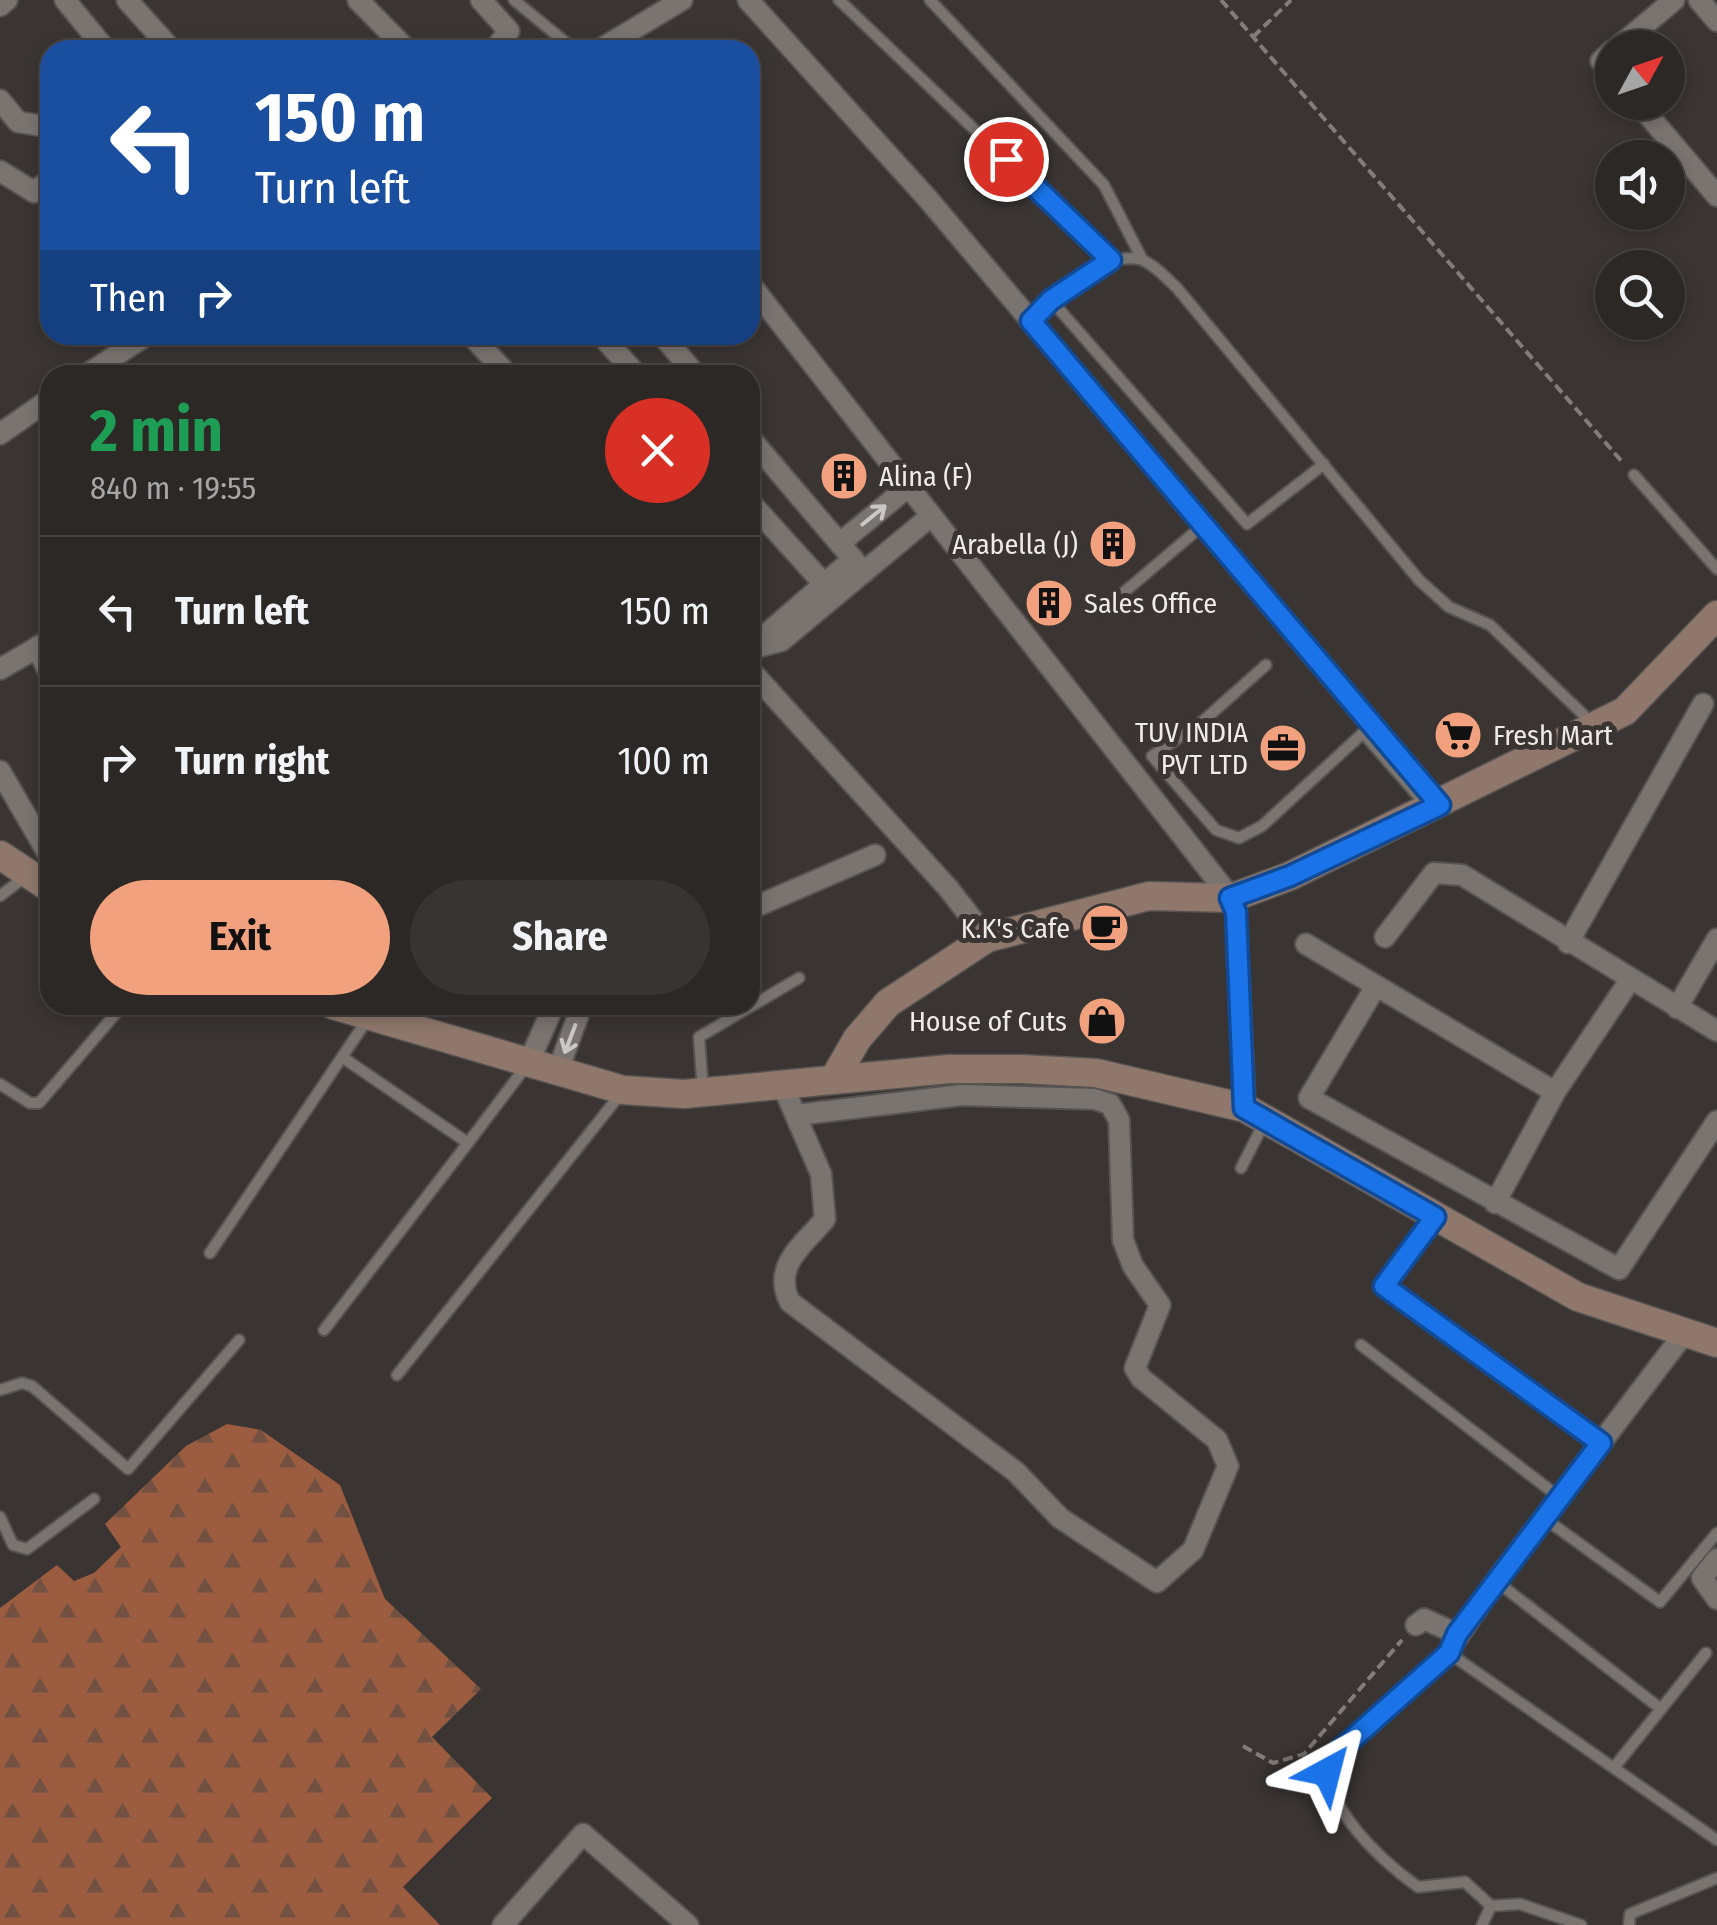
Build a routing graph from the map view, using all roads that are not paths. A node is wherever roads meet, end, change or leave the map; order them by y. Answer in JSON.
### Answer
{"nodes":[{"id":1,"x":7,"y":0,"type":"edge"},
{"id":2,"x":65,"y":0,"type":"edge"},
{"id":3,"x":127,"y":0,"type":"edge"},
{"id":4,"x":358,"y":0,"type":"edge"},
{"id":5,"x":481,"y":0,"type":"edge"},
{"id":6,"x":514,"y":0,"type":"edge"},
{"id":7,"x":682,"y":0,"type":"edge"},
{"id":8,"x":748,"y":0,"type":"edge"},
{"id":9,"x":838,"y":0,"type":"edge"},
{"id":10,"x":930,"y":0,"type":"edge"},
{"id":11,"x":1674,"y":0,"type":"edge"},
{"id":12,"x":1700,"y":0,"type":"edge"},
{"id":13,"x":0,"y":6,"type":"edge"},
{"id":14,"x":1717,"y":22,"type":"edge"},
{"id":15,"x":1637,"y":30,"type":"edge"},
{"id":16,"x":98,"y":40,"type":"edge"},
{"id":17,"x":163,"y":40,"type":"edge"},
{"id":18,"x":397,"y":40,"type":"edge"},
{"id":19,"x":502,"y":40,"type":"edge"},
{"id":20,"x":563,"y":40,"type":"edge"},
{"id":21,"x":616,"y":40,"type":"edge"},
{"id":22,"x":0,"y":100,"type":"edge"},
{"id":23,"x":1652,"y":120,"type":"edge"},
{"id":24,"x":40,"y":126,"type":"edge"},
{"id":25,"x":0,"y":170,"type":"edge"},
{"id":26,"x":40,"y":188,"type":"edge"},
{"id":27,"x":1717,"y":196,"type":"edge"},
{"id":28,"x":1111,"y":260,"type":"junction"},
{"id":29,"x":1142,"y":260,"type":"junction"},
{"id":30,"x":760,"y":297,"type":"edge"},
{"id":31,"x":1051,"y":300,"type":"junction"},
{"id":32,"x":1031,"y":321,"type":"junction"},
{"id":33,"x":131,"y":345,"type":"edge"},
{"id":34,"x":480,"y":345,"type":"edge"},
{"id":35,"x":610,"y":345,"type":"edge"},
{"id":36,"x":670,"y":345,"type":"edge"},
{"id":37,"x":101,"y":365,"type":"edge"},
{"id":38,"x":499,"y":365,"type":"edge"},
{"id":39,"x":628,"y":365,"type":"edge"},
{"id":40,"x":688,"y":365,"type":"edge"},
{"id":41,"x":40,"y":406,"type":"edge"},
{"id":42,"x":0,"y":434,"type":"edge"},
{"id":43,"x":760,"y":450,"type":"edge"},
{"id":44,"x":1324,"y":464,"type":"junction"},
{"id":45,"x":1634,"y":475,"type":"road end"},
{"id":46,"x":908,"y":487,"type":"junction"},
{"id":47,"x":760,"y":513,"type":"edge"},
{"id":48,"x":931,"y":516,"type":"junction"},
{"id":49,"x":1203,"y":525,"type":"junction"},
{"id":50,"x":852,"y":558,"type":"junction"},
{"id":51,"x":1717,"y":569,"type":"edge"},
{"id":52,"x":824,"y":584,"type":"junction"},
{"id":53,"x":1108,"y":605,"type":"dead end"},
{"id":54,"x":1717,"y":615,"type":"edge"},
{"id":55,"x":760,"y":640,"type":"edge"},
{"id":56,"x":760,"y":644,"type":"edge"},
{"id":57,"x":40,"y":645,"type":"edge"},
{"id":58,"x":1266,"y":665,"type":"dead end"},
{"id":59,"x":0,"y":669,"type":"edge"},
{"id":60,"x":760,"y":681,"type":"edge"},
{"id":61,"x":1703,"y":704,"type":"dead end"},
{"id":62,"x":1596,"y":727,"type":"junction"},
{"id":63,"x":0,"y":771,"type":"edge"},
{"id":64,"x":1435,"y":807,"type":"junction"},
{"id":65,"x":40,"y":840,"type":"edge"},
{"id":66,"x":0,"y":855,"type":"edge"},
{"id":67,"x":876,"y":855,"type":"dead end"},
{"id":68,"x":38,"y":882,"type":"edge"},
{"id":69,"x":0,"y":896,"type":"edge"},
{"id":70,"x":1230,"y":898,"type":"junction"},
{"id":71,"x":760,"y":905,"type":"edge"},
{"id":72,"x":1385,"y":937,"type":"dead end"},
{"id":73,"x":987,"y":938,"type":"junction"},
{"id":74,"x":1717,"y":939,"type":"edge"},
{"id":75,"x":1568,"y":943,"type":"junction"},
{"id":76,"x":1306,"y":944,"type":"dead end"},
{"id":77,"x":799,"y":978,"type":"dead end"},
{"id":78,"x":1630,"y":980,"type":"junction"},
{"id":79,"x":1376,"y":986,"type":"junction"},
{"id":80,"x":760,"y":1001,"type":"edge"},
{"id":81,"x":1677,"y":1008,"type":"junction"},
{"id":82,"x":115,"y":1015,"type":"edge"},
{"id":83,"x":367,"y":1015,"type":"edge"},
{"id":84,"x":550,"y":1015,"type":"edge"},
{"id":85,"x":578,"y":1015,"type":"edge"},
{"id":86,"x":736,"y":1015,"type":"edge"},
{"id":87,"x":370,"y":1016,"type":"junction"},
{"id":88,"x":1717,"y":1031,"type":"edge"},
{"id":89,"x":342,"y":1058,"type":"junction"},
{"id":90,"x":528,"y":1064,"type":"junction"},
{"id":91,"x":557,"y":1073,"type":"junction"},
{"id":92,"x":834,"y":1079,"type":"junction"},
{"id":93,"x":0,"y":1084,"type":"edge"},
{"id":94,"x":782,"y":1084,"type":"junction"},
{"id":95,"x":623,"y":1090,"type":"junction"},
{"id":96,"x":703,"y":1092,"type":"junction"},
{"id":97,"x":1555,"y":1092,"type":"junction"},
{"id":98,"x":1255,"y":1114,"type":"junction"},
{"id":99,"x":796,"y":1115,"type":"junction"},
{"id":100,"x":1717,"y":1121,"type":"edge"},
{"id":101,"x":468,"y":1143,"type":"junction"},
{"id":102,"x":1240,"y":1168,"type":"dead end"},
{"id":103,"x":1495,"y":1203,"type":"junction"},
{"id":104,"x":1435,"y":1217,"type":"junction"},
{"id":105,"x":210,"y":1253,"type":"dead end"},
{"id":106,"x":324,"y":1330,"type":"dead end"},
{"id":107,"x":1686,"y":1331,"type":"junction"},
{"id":108,"x":239,"y":1340,"type":"dead end"},
{"id":109,"x":1717,"y":1343,"type":"edge"},
{"id":110,"x":1360,"y":1346,"type":"dead end"},
{"id":111,"x":397,"y":1375,"type":"dead end"},
{"id":112,"x":0,"y":1390,"type":"edge"},
{"id":113,"x":1601,"y":1443,"type":"junction"},
{"id":114,"x":1560,"y":1497,"type":"junction"},
{"id":115,"x":94,"y":1500,"type":"dead end"},
{"id":116,"x":0,"y":1516,"type":"edge"},
{"id":117,"x":1544,"y":1518,"type":"junction"},
{"id":118,"x":1717,"y":1533,"type":"edge"},
{"id":119,"x":1717,"y":1559,"type":"edge"},
{"id":120,"x":1496,"y":1581,"type":"junction"},
{"id":121,"x":1717,"y":1599,"type":"edge"},
{"id":122,"x":1416,"y":1625,"type":"road end"},
{"id":123,"x":1452,"y":1645,"type":"junction"},
{"id":124,"x":1706,"y":1652,"type":"dead end"},
{"id":125,"x":1660,"y":1709,"type":"junction"},
{"id":126,"x":1616,"y":1765,"type":"junction"},
{"id":127,"x":1717,"y":1840,"type":"edge"},
{"id":128,"x":1717,"y":1878,"type":"edge"},
{"id":129,"x":1491,"y":1906,"type":"junction"},
{"id":130,"x":503,"y":1925,"type":"edge"},
{"id":131,"x":688,"y":1925,"type":"edge"},
{"id":132,"x":1482,"y":1925,"type":"edge"},
{"id":133,"x":1581,"y":1925,"type":"edge"},
{"id":134,"x":1628,"y":1925,"type":"edge"}],
"edges":[{"from":1,"to":13,"type":"street"},
{"from":2,"to":16,"type":"street"},
{"from":3,"to":17,"type":"street"},
{"from":4,"to":18,"type":"street"},
{"from":5,"to":19,"type":"street"},
{"from":6,"to":20,"type":"lane"},
{"from":7,"to":21,"type":"street"},
{"from":8,"to":32,"type":"street"},
{"from":9,"to":28,"type":"lane"},
{"from":10,"to":29,"type":"lane"},
{"from":11,"to":15,"type":"street"},
{"from":12,"to":14,"type":"street"},
{"from":22,"to":24,"type":"street"},
{"from":23,"to":27,"type":"street"},
{"from":25,"to":26,"type":"street"},
{"from":28,"to":29,"type":"lane"},
{"from":28,"to":31,"type":"lane"},
{"from":29,"to":44,"type":"lane"},
{"from":30,"to":46,"type":"street"},
{"from":31,"to":32,"type":"lane"},
{"from":31,"to":44,"type":"lane"},
{"from":32,"to":49,"type":"street"},
{"from":33,"to":37,"type":"street"},
{"from":34,"to":38,"type":"street"},
{"from":35,"to":39,"type":"street"},
{"from":36,"to":40,"type":"street"},
{"from":41,"to":42,"type":"street"},
{"from":43,"to":50,"type":"street"},
{"from":44,"to":62,"type":"lane"},
{"from":45,"to":51,"type":"lane"},
{"from":46,"to":48,"type":"street"},
{"from":50,"to":46,"type":"street","one_way":true},
{"from":47,"to":52,"type":"street"},
{"from":48,"to":50,"type":"street"},
{"from":48,"to":70,"type":"street"},
{"from":49,"to":53,"type":"lane"},
{"from":49,"to":64,"type":"street"},
{"from":50,"to":52,"type":"street"},
{"from":50,"to":56,"type":"street"},
{"from":52,"to":55,"type":"street"},
{"from":54,"to":62,"type":"street"},
{"from":57,"to":59,"type":"street"},
{"from":58,"to":64,"type":"lane"},
{"from":60,"to":73,"type":"street"},
{"from":61,"to":75,"type":"street"},
{"from":62,"to":64,"type":"street"},
{"from":63,"to":65,"type":"street"},
{"from":64,"to":70,"type":"street"},
{"from":66,"to":68,"type":"street"},
{"from":67,"to":71,"type":"street"},
{"from":68,"to":69,"type":"lane"},
{"from":70,"to":73,"type":"street"},
{"from":70,"to":98,"type":"street"},
{"from":72,"to":75,"type":"street"},
{"from":73,"to":92,"type":"street"},
{"from":74,"to":81,"type":"street"},
{"from":75,"to":78,"type":"street"},
{"from":76,"to":79,"type":"street"},
{"from":77,"to":80,"type":"lane"},
{"from":78,"to":81,"type":"street"},
{"from":78,"to":97,"type":"street"},
{"from":79,"to":97,"type":"street"},
{"from":79,"to":103,"type":"street"},
{"from":81,"to":88,"type":"street"},
{"from":82,"to":93,"type":"lane"},
{"from":83,"to":87,"type":"street"},
{"from":84,"to":90,"type":"street"},
{"from":85,"to":91,"type":"street","one_way":true},
{"from":86,"to":96,"type":"lane"},
{"from":87,"to":89,"type":"lane"},
{"from":87,"to":90,"type":"street"},
{"from":89,"to":101,"type":"lane"},
{"from":89,"to":105,"type":"lane"},
{"from":90,"to":91,"type":"street"},
{"from":90,"to":101,"type":"lane"},
{"from":91,"to":95,"type":"street"},
{"from":92,"to":94,"type":"street"},
{"from":92,"to":98,"type":"street"},
{"from":94,"to":96,"type":"street"},
{"from":94,"to":99,"type":"street"},
{"from":95,"to":96,"type":"street"},
{"from":95,"to":111,"type":"lane"},
{"from":97,"to":103,"type":"street"},
{"from":98,"to":102,"type":"lane"},
{"from":98,"to":104,"type":"street"},
{"from":99,"to":99,"type":"street"},
{"from":100,"to":103,"type":"street"},
{"from":101,"to":106,"type":"lane"},
{"from":104,"to":107,"type":"street"},
{"from":104,"to":113,"type":"lane"},
{"from":107,"to":109,"type":"street"},
{"from":107,"to":113,"type":"street"},
{"from":108,"to":112,"type":"lane"},
{"from":110,"to":114,"type":"lane"},
{"from":113,"to":114,"type":"street"},
{"from":114,"to":117,"type":"street"},
{"from":115,"to":116,"type":"lane"},
{"from":117,"to":118,"type":"lane"},
{"from":117,"to":120,"type":"street"},
{"from":119,"to":121,"type":"street"},
{"from":120,"to":123,"type":"street"},
{"from":120,"to":125,"type":"lane"},
{"from":122,"to":123,"type":"street"},
{"from":123,"to":126,"type":"lane"},
{"from":123,"to":129,"type":"lane"},
{"from":124,"to":125,"type":"lane"},
{"from":125,"to":126,"type":"lane"},
{"from":126,"to":127,"type":"lane"},
{"from":128,"to":134,"type":"lane"},
{"from":129,"to":132,"type":"lane"},
{"from":129,"to":133,"type":"lane"},
{"from":130,"to":131,"type":"street"}]}
